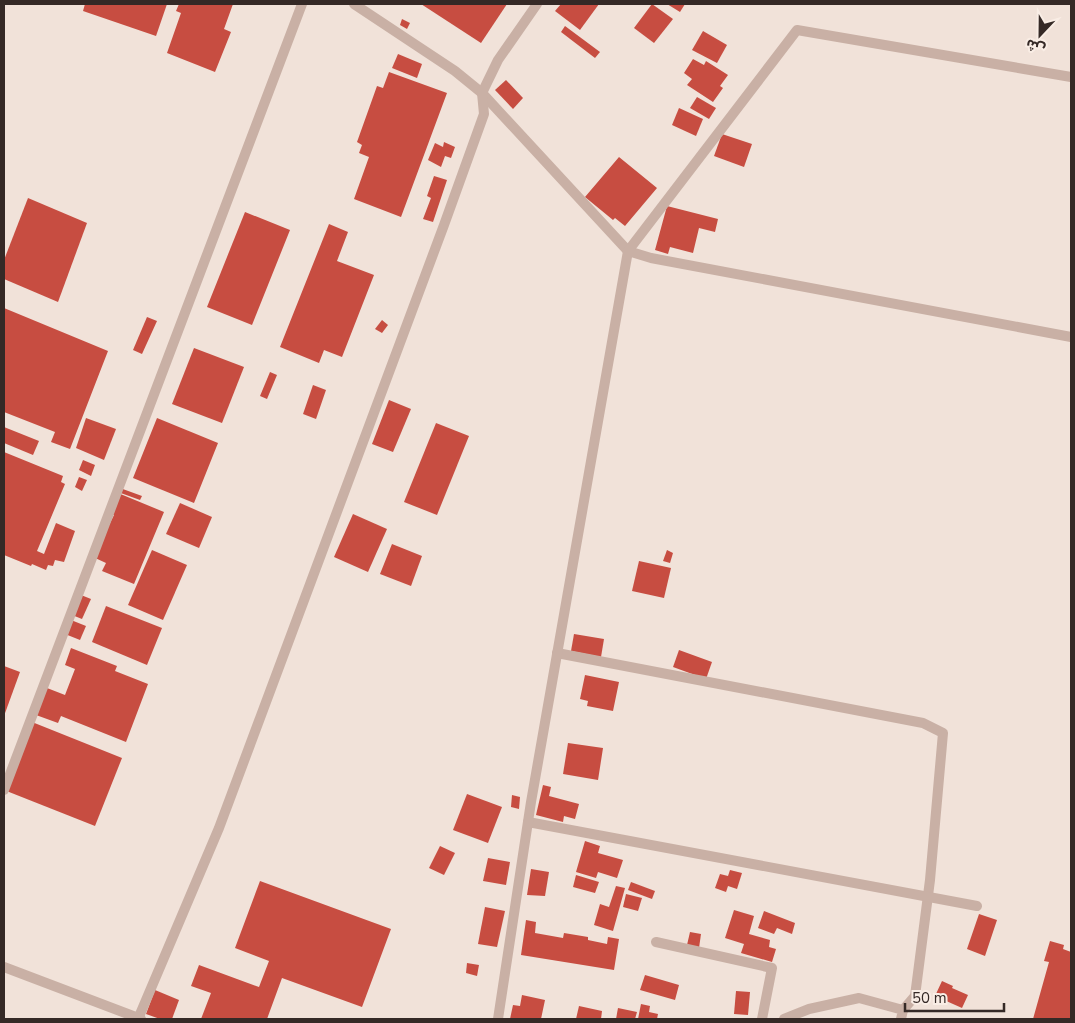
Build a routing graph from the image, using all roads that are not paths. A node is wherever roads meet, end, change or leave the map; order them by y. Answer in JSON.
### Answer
{"nodes":[{"id":1,"x":302,"y":4,"type":"edge"},
{"id":2,"x":354,"y":4,"type":"edge"},
{"id":3,"x":537,"y":4,"type":"edge"},
{"id":4,"x":1071,"y":77,"type":"edge"},
{"id":5,"x":482,"y":93,"type":"junction"},
{"id":6,"x":628,"y":251,"type":"junction"},
{"id":7,"x":1071,"y":337,"type":"edge"},
{"id":8,"x":557,"y":653,"type":"junction"},
{"id":9,"x":4,"y":790,"type":"edge"},
{"id":10,"x":528,"y":822,"type":"junction"},
{"id":11,"x":927,"y":897,"type":"junction"},
{"id":12,"x":977,"y":906,"type":"dead end"},
{"id":13,"x":656,"y":942,"type":"dead end"},
{"id":14,"x":4,"y":967,"type":"edge"},
{"id":15,"x":902,"y":1015,"type":"edge"},
{"id":16,"x":139,"y":1019,"type":"edge"},
{"id":17,"x":498,"y":1019,"type":"edge"},
{"id":18,"x":762,"y":1019,"type":"edge"},
{"id":19,"x":784,"y":1019,"type":"edge"}],
"edges":[{"from":1,"to":9,"type":"street"},
{"from":2,"to":5,"type":"street"},
{"from":3,"to":5,"type":"street"},
{"from":4,"to":6,"type":"street"},
{"from":5,"to":6,"type":"street"},
{"from":5,"to":16,"type":"street"},
{"from":6,"to":7,"type":"street"},
{"from":6,"to":8,"type":"street"},
{"from":8,"to":10,"type":"street"},
{"from":8,"to":11,"type":"street"},
{"from":10,"to":11,"type":"street"},
{"from":10,"to":17,"type":"street"},
{"from":11,"to":12,"type":"street"},
{"from":11,"to":15,"type":"street"},
{"from":13,"to":18,"type":"street"},
{"from":14,"to":16,"type":"street"},
{"from":15,"to":19,"type":"street"}]}
